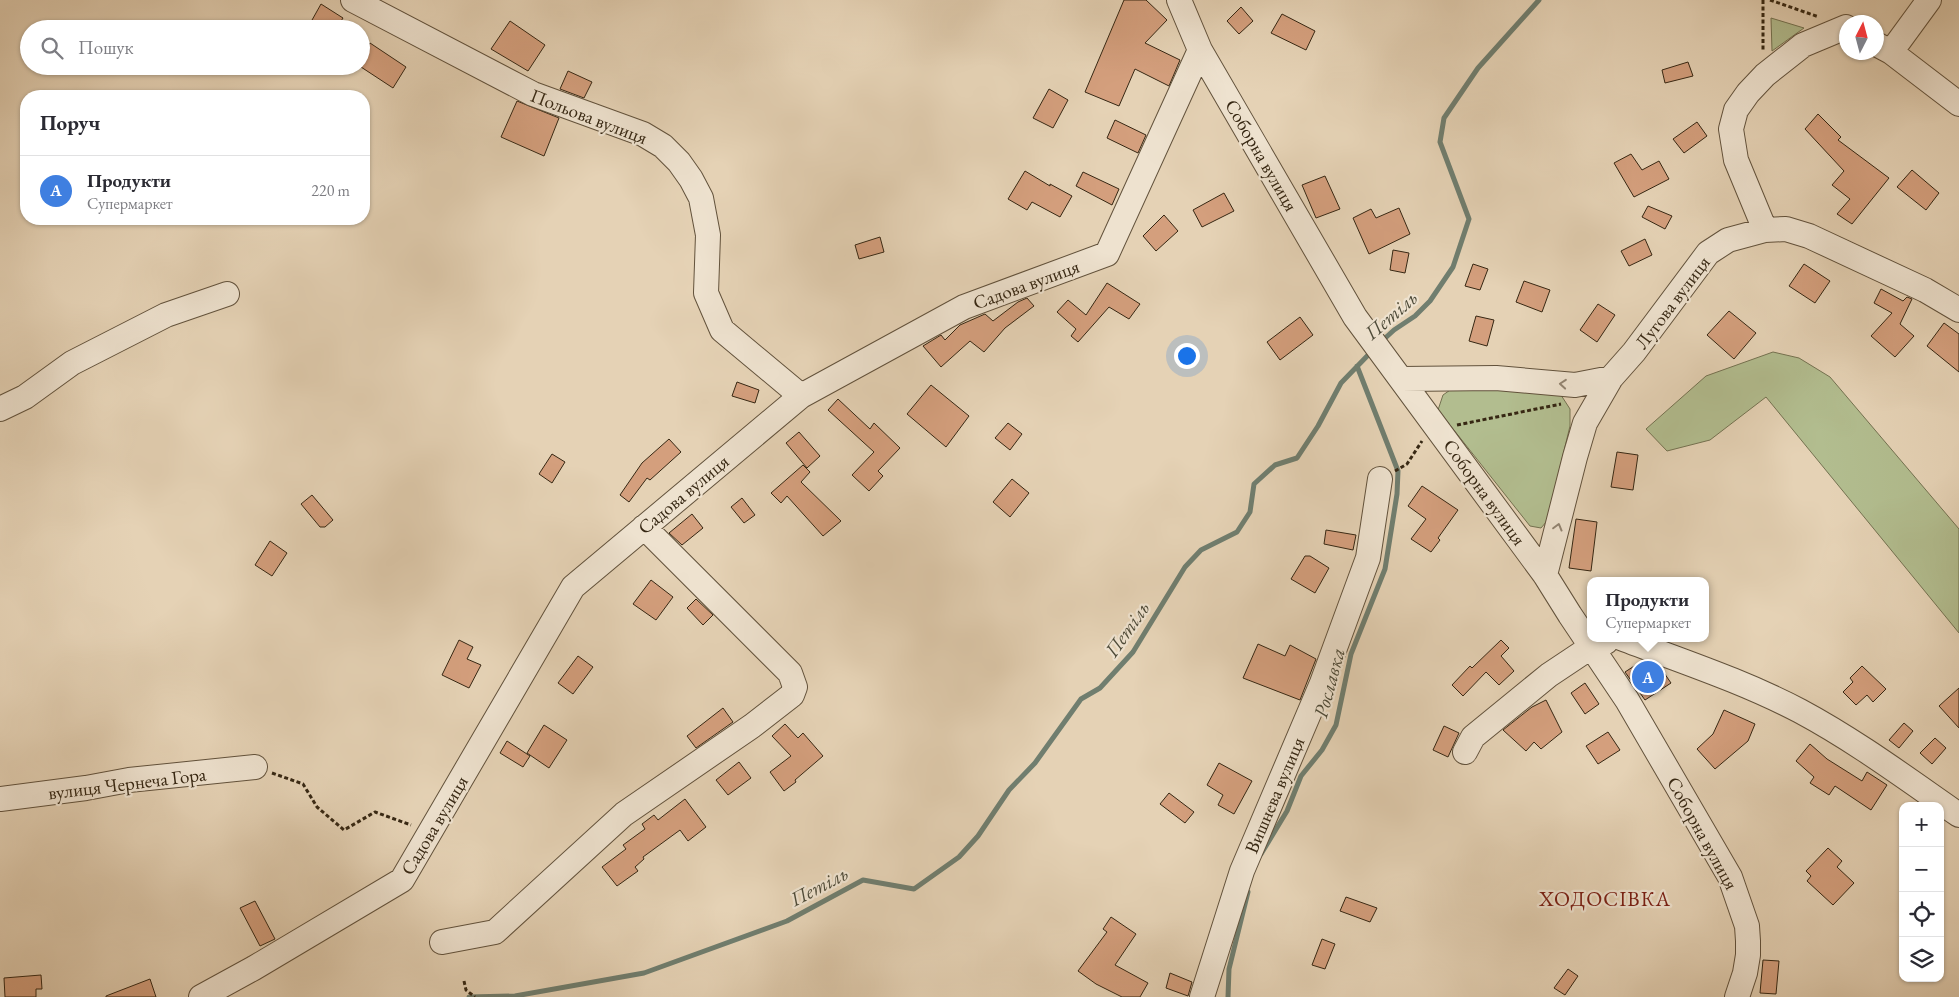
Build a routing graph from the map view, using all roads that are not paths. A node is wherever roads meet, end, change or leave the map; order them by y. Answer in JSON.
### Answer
{"nodes":[{"id":1,"x":353,"y":0,"type":"edge"},
{"id":2,"x":1179,"y":0,"type":"edge"},
{"id":3,"x":1929,"y":0,"type":"edge"},
{"id":4,"x":1839,"y":30,"type":"edge"},
{"id":5,"x":1884,"y":48,"type":"edge"},
{"id":6,"x":1200,"y":50,"type":"junction"},
{"id":7,"x":1959,"y":104,"type":"edge"},
{"id":8,"x":1765,"y":230,"type":"junction"},
{"id":9,"x":227,"y":294,"type":"dead end"},
{"id":10,"x":1959,"y":310,"type":"edge"},
{"id":11,"x":1398,"y":374,"type":"junction"},
{"id":12,"x":1611,"y":378,"type":"junction"},
{"id":13,"x":801,"y":396,"type":"junction"},
{"id":14,"x":0,"y":409,"type":"edge"},
{"id":15,"x":1380,"y":479,"type":"dead end"},
{"id":16,"x":644,"y":527,"type":"junction"},
{"id":17,"x":1545,"y":575,"type":"junction"},
{"id":18,"x":1587,"y":641,"type":"edge"},
{"id":19,"x":1588,"y":642,"type":"edge"},
{"id":20,"x":1607,"y":642,"type":"edge"},
{"id":21,"x":1630,"y":642,"type":"edge"},
{"id":22,"x":1591,"y":647,"type":"junction"},
{"id":23,"x":1465,"y":752,"type":"dead end"},
{"id":24,"x":255,"y":767,"type":"road end"},
{"id":25,"x":0,"y":798,"type":"edge"},
{"id":26,"x":1959,"y":815,"type":"edge"},
{"id":27,"x":442,"y":942,"type":"dead end"},
{"id":28,"x":201,"y":997,"type":"edge"},
{"id":29,"x":1202,"y":997,"type":"edge"},
{"id":30,"x":1737,"y":997,"type":"edge"}],
"edges":[{"from":1,"to":13,"type":"street","name":"Польова вулиця"},
{"from":2,"to":6,"type":"street","name":"Соборна вулиця"},
{"from":3,"to":5,"type":"street"},
{"from":4,"to":8,"type":"street"},
{"from":5,"to":7,"type":"street"},
{"from":6,"to":11,"type":"street","name":"Соборна вулиця"},
{"from":6,"to":13,"type":"street","name":"Садова вулиця"},
{"from":8,"to":10,"type":"street","name":"Лугова вулиця"},
{"from":8,"to":12,"type":"street","name":"Лугова вулиця"},
{"from":9,"to":14,"type":"street"},
{"from":12,"to":11,"type":"street","one_way":true},
{"from":11,"to":17,"type":"street","name":"Соборна вулиця"},
{"from":17,"to":12,"type":"street","name":"Лугова вулиця","one_way":true},
{"from":13,"to":16,"type":"street","name":"Садова вулиця"},
{"from":15,"to":29,"type":"street","name":"Вишнева вулиця"},
{"from":16,"to":27,"type":"street"},
{"from":16,"to":28,"type":"street","name":"Садова вулиця"},
{"from":17,"to":18,"type":"street","name":"Соборна вулиця"},
{"from":19,"to":22,"type":"street","name":"Соборна вулиця"},
{"from":20,"to":22,"type":"street"},
{"from":21,"to":26,"type":"street"},
{"from":22,"to":23,"type":"street"},
{"from":22,"to":30,"type":"street","name":"Соборна вулиця"},
{"from":24,"to":25,"type":"street","name":"вулиця Чернеча Гора"}]}
